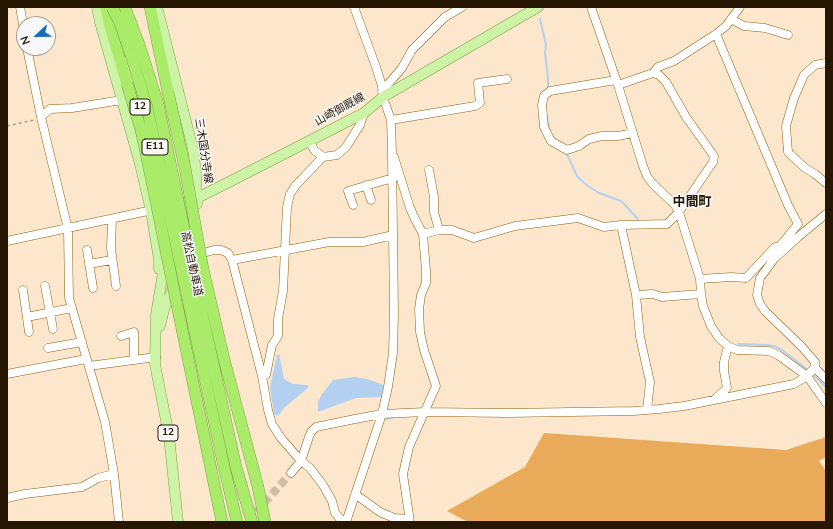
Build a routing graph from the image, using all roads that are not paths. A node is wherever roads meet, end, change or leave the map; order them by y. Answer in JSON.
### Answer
{"nodes":[{"id":1,"x":97,"y":7,"type":"edge"},
{"id":2,"x":106,"y":7,"type":"edge"},
{"id":3,"x":113,"y":7,"type":"edge"},
{"id":4,"x":125,"y":7,"type":"edge"},
{"id":5,"x":150,"y":7,"type":"edge"},
{"id":6,"x":157,"y":7,"type":"edge"},
{"id":7,"x":354,"y":7,"type":"edge"},
{"id":8,"x":462,"y":7,"type":"edge"},
{"id":9,"x":537,"y":7,"type":"edge"},
{"id":10,"x":591,"y":7,"type":"edge"},
{"id":11,"x":740,"y":7,"type":"edge"},
{"id":12,"x":731,"y":19,"type":"junction"},
{"id":13,"x":716,"y":34,"type":"junction"},
{"id":14,"x":788,"y":35,"type":"dead end"},
{"id":15,"x":29,"y":56,"type":"edge"},
{"id":16,"x":826,"y":64,"type":"edge"},
{"id":17,"x":653,"y":74,"type":"junction"},
{"id":18,"x":507,"y":79,"type":"dead end"},
{"id":19,"x":617,"y":83,"type":"junction"},
{"id":20,"x":383,"y":94,"type":"junction"},
{"id":21,"x":122,"y":100,"type":"junction"},
{"id":22,"x":364,"y":113,"type":"junction"},
{"id":23,"x":41,"y":117,"type":"junction"},
{"id":24,"x":390,"y":120,"type":"junction"},
{"id":25,"x":633,"y":134,"type":"junction"},
{"id":26,"x":310,"y":141,"type":"junction"},
{"id":27,"x":392,"y":153,"type":"junction"},
{"id":28,"x":323,"y":157,"type":"junction"},
{"id":29,"x":429,"y":170,"type":"dead end"},
{"id":30,"x":393,"y":178,"type":"junction"},
{"id":31,"x":826,"y":183,"type":"edge"},
{"id":32,"x":366,"y":185,"type":"junction"},
{"id":33,"x":197,"y":198,"type":"junction"},
{"id":34,"x":371,"y":200,"type":"dead end"},
{"id":35,"x":353,"y":205,"type":"dead end"},
{"id":36,"x":167,"y":207,"type":"junction"},
{"id":37,"x":152,"y":211,"type":"junction"},
{"id":38,"x":679,"y":212,"type":"junction"},
{"id":39,"x":826,"y":214,"type":"edge"},
{"id":40,"x":112,"y":219,"type":"junction"},
{"id":41,"x":621,"y":225,"type":"junction"},
{"id":42,"x":68,"y":228,"type":"junction"},
{"id":43,"x":439,"y":230,"type":"junction"},
{"id":44,"x":423,"y":234,"type":"junction"},
{"id":45,"x":393,"y":235,"type":"junction"},
{"id":46,"x":7,"y":241,"type":"edge"},
{"id":47,"x":781,"y":249,"type":"junction"},
{"id":48,"x":87,"y":250,"type":"dead end"},
{"id":49,"x":286,"y":250,"type":"junction"},
{"id":50,"x":185,"y":258,"type":"junction"},
{"id":51,"x":112,"y":260,"type":"junction"},
{"id":52,"x":232,"y":260,"type":"junction"},
{"id":53,"x":89,"y":264,"type":"junction"},
{"id":54,"x":700,"y":279,"type":"junction"},
{"id":55,"x":45,"y":286,"type":"dead end"},
{"id":56,"x":116,"y":286,"type":"dead end"},
{"id":57,"x":93,"y":288,"type":"dead end"},
{"id":58,"x":159,"y":289,"type":"junction"},
{"id":59,"x":23,"y":290,"type":"dead end"},
{"id":60,"x":701,"y":294,"type":"junction"},
{"id":61,"x":636,"y":295,"type":"junction"},
{"id":62,"x":72,"y":308,"type":"junction"},
{"id":63,"x":50,"y":312,"type":"junction"},
{"id":64,"x":27,"y":317,"type":"junction"},
{"id":65,"x":53,"y":329,"type":"dead end"},
{"id":66,"x":29,"y":332,"type":"dead end"},
{"id":67,"x":121,"y":336,"type":"dead end"},
{"id":68,"x":82,"y":342,"type":"junction"},
{"id":69,"x":156,"y":344,"type":"junction"},
{"id":70,"x":728,"y":346,"type":"junction"},
{"id":71,"x":48,"y":348,"type":"dead end"},
{"id":72,"x":156,"y":357,"type":"junction"},
{"id":73,"x":134,"y":360,"type":"junction"},
{"id":74,"x":88,"y":362,"type":"junction"},
{"id":75,"x":811,"y":372,"type":"junction"},
{"id":76,"x":7,"y":374,"type":"edge"},
{"id":77,"x":262,"y":376,"type":"junction"},
{"id":78,"x":826,"y":379,"type":"edge"},
{"id":79,"x":714,"y":400,"type":"junction"},
{"id":80,"x":826,"y":403,"type":"edge"},
{"id":81,"x":647,"y":410,"type":"junction"},
{"id":82,"x":425,"y":412,"type":"junction"},
{"id":83,"x":382,"y":414,"type":"junction"},
{"id":84,"x":301,"y":461,"type":"junction"},
{"id":85,"x":291,"y":473,"type":"tunnel mouth"},
{"id":86,"x":114,"y":474,"type":"junction"},
{"id":87,"x":355,"y":494,"type":"junction"},
{"id":88,"x":7,"y":498,"type":"edge"},
{"id":89,"x":409,"y":520,"type":"edge"},
{"id":90,"x":119,"y":522,"type":"edge"},
{"id":91,"x":178,"y":522,"type":"edge"},
{"id":92,"x":222,"y":522,"type":"edge"},
{"id":93,"x":237,"y":522,"type":"edge"},
{"id":94,"x":252,"y":522,"type":"edge"},
{"id":95,"x":265,"y":522,"type":"edge"},
{"id":96,"x":343,"y":522,"type":"edge"},
{"id":97,"x":346,"y":522,"type":"edge"}],
"edges":[{"from":1,"to":21,"type":"main road"},
{"from":2,"to":92,"type":"highway","bridge":true},
{"from":3,"to":36,"type":"main road","name":"三木国分寺線","number":"12"},
{"from":3,"to":93,"type":"highway","name":"高松自動車道","number":"E11","bridge":true},
{"from":4,"to":94,"type":"highway","name":"高松自動車道","number":"E11","bridge":true},
{"from":5,"to":95,"type":"highway","bridge":true},
{"from":6,"to":33,"type":"main road","name":"三木国分寺線","number":"12"},
{"from":7,"to":20,"type":"street"},
{"from":8,"to":20,"type":"street"},
{"from":9,"to":20,"type":"main road","name":"山崎御厩線"},
{"from":10,"to":19,"type":"street"},
{"from":11,"to":12,"type":"street"},
{"from":12,"to":13,"type":"street"},
{"from":12,"to":14,"type":"street"},
{"from":13,"to":17,"type":"street"},
{"from":13,"to":47,"type":"street"},
{"from":15,"to":23,"type":"street"},
{"from":16,"to":31,"type":"street"},
{"from":17,"to":19,"type":"street"},
{"from":17,"to":38,"type":"street"},
{"from":18,"to":24,"type":"street"},
{"from":19,"to":25,"type":"street"},
{"from":19,"to":25,"type":"street"},
{"from":20,"to":22,"type":"main road","name":"山崎御厩線"},
{"from":20,"to":24,"type":"street"},
{"from":21,"to":23,"type":"street"},
{"from":21,"to":37,"type":"main road"},
{"from":22,"to":26,"type":"main road","name":"山崎御厩線"},
{"from":22,"to":28,"type":"street"},
{"from":23,"to":42,"type":"street"},
{"from":24,"to":27,"type":"street"},
{"from":25,"to":38,"type":"street"},
{"from":26,"to":28,"type":"street"},
{"from":26,"to":33,"type":"main road","name":"山崎御厩線"},
{"from":27,"to":30,"type":"street"},
{"from":27,"to":44,"type":"street"},
{"from":28,"to":49,"type":"street"},
{"from":29,"to":43,"type":"street"},
{"from":30,"to":32,"type":"street"},
{"from":30,"to":45,"type":"street"},
{"from":32,"to":34,"type":"street"},
{"from":32,"to":35,"type":"street"},
{"from":33,"to":36,"type":"main road","name":"山崎御厩線"},
{"from":33,"to":50,"type":"main road","name":"三木国分寺線","number":"12"},
{"from":36,"to":37,"type":"street"},
{"from":36,"to":58,"type":"main road","name":"三木国分寺線","number":"12"},
{"from":37,"to":40,"type":"street"},
{"from":37,"to":58,"type":"main road"},
{"from":38,"to":41,"type":"street"},
{"from":38,"to":54,"type":"street"},
{"from":39,"to":47,"type":"street"},
{"from":40,"to":42,"type":"street"},
{"from":40,"to":51,"type":"street"},
{"from":41,"to":43,"type":"street"},
{"from":41,"to":61,"type":"street"},
{"from":42,"to":46,"type":"street"},
{"from":42,"to":62,"type":"street"},
{"from":43,"to":44,"type":"street"},
{"from":44,"to":82,"type":"street"},
{"from":45,"to":49,"type":"street"},
{"from":45,"to":83,"type":"street"},
{"from":47,"to":54,"type":"street"},
{"from":47,"to":75,"type":"street"},
{"from":48,"to":53,"type":"street"},
{"from":49,"to":52,"type":"street"},
{"from":49,"to":77,"type":"street"},
{"from":50,"to":52,"type":"street"},
{"from":50,"to":69,"type":"main road","name":"三木国分寺線","number":"12"},
{"from":51,"to":53,"type":"street"},
{"from":51,"to":56,"type":"street"},
{"from":52,"to":77,"type":"street"},
{"from":53,"to":57,"type":"street"},
{"from":54,"to":60,"type":"street"},
{"from":55,"to":63,"type":"street"},
{"from":58,"to":69,"type":"main road","name":"三木国分寺線","number":"12"},
{"from":59,"to":64,"type":"street"},
{"from":60,"to":61,"type":"street"},
{"from":60,"to":70,"type":"street"},
{"from":61,"to":81,"type":"street"},
{"from":62,"to":63,"type":"street"},
{"from":62,"to":68,"type":"street"},
{"from":63,"to":64,"type":"street"},
{"from":63,"to":65,"type":"street"},
{"from":64,"to":66,"type":"street"},
{"from":67,"to":73,"type":"street"},
{"from":68,"to":71,"type":"street"},
{"from":68,"to":74,"type":"street"},
{"from":69,"to":72,"type":"main road","name":"三木国分寺線","number":"12"},
{"from":70,"to":75,"type":"street"},
{"from":70,"to":79,"type":"street"},
{"from":72,"to":73,"type":"street"},
{"from":72,"to":91,"type":"main road","name":"三木国分寺線","number":"12"},
{"from":73,"to":74,"type":"street"},
{"from":74,"to":76,"type":"street"},
{"from":74,"to":86,"type":"street"},
{"from":75,"to":78,"type":"street"},
{"from":75,"to":79,"type":"street"},
{"from":75,"to":80,"type":"street"},
{"from":77,"to":84,"type":"street"},
{"from":79,"to":81,"type":"street"},
{"from":81,"to":82,"type":"street"},
{"from":82,"to":83,"type":"street"},
{"from":82,"to":89,"type":"street"},
{"from":83,"to":84,"type":"street"},
{"from":83,"to":87,"type":"street"},
{"from":84,"to":85,"type":"street"},
{"from":84,"to":96,"type":"street"},
{"from":86,"to":88,"type":"street"},
{"from":86,"to":90,"type":"street"},
{"from":87,"to":89,"type":"street"},
{"from":87,"to":97,"type":"street"}]}
